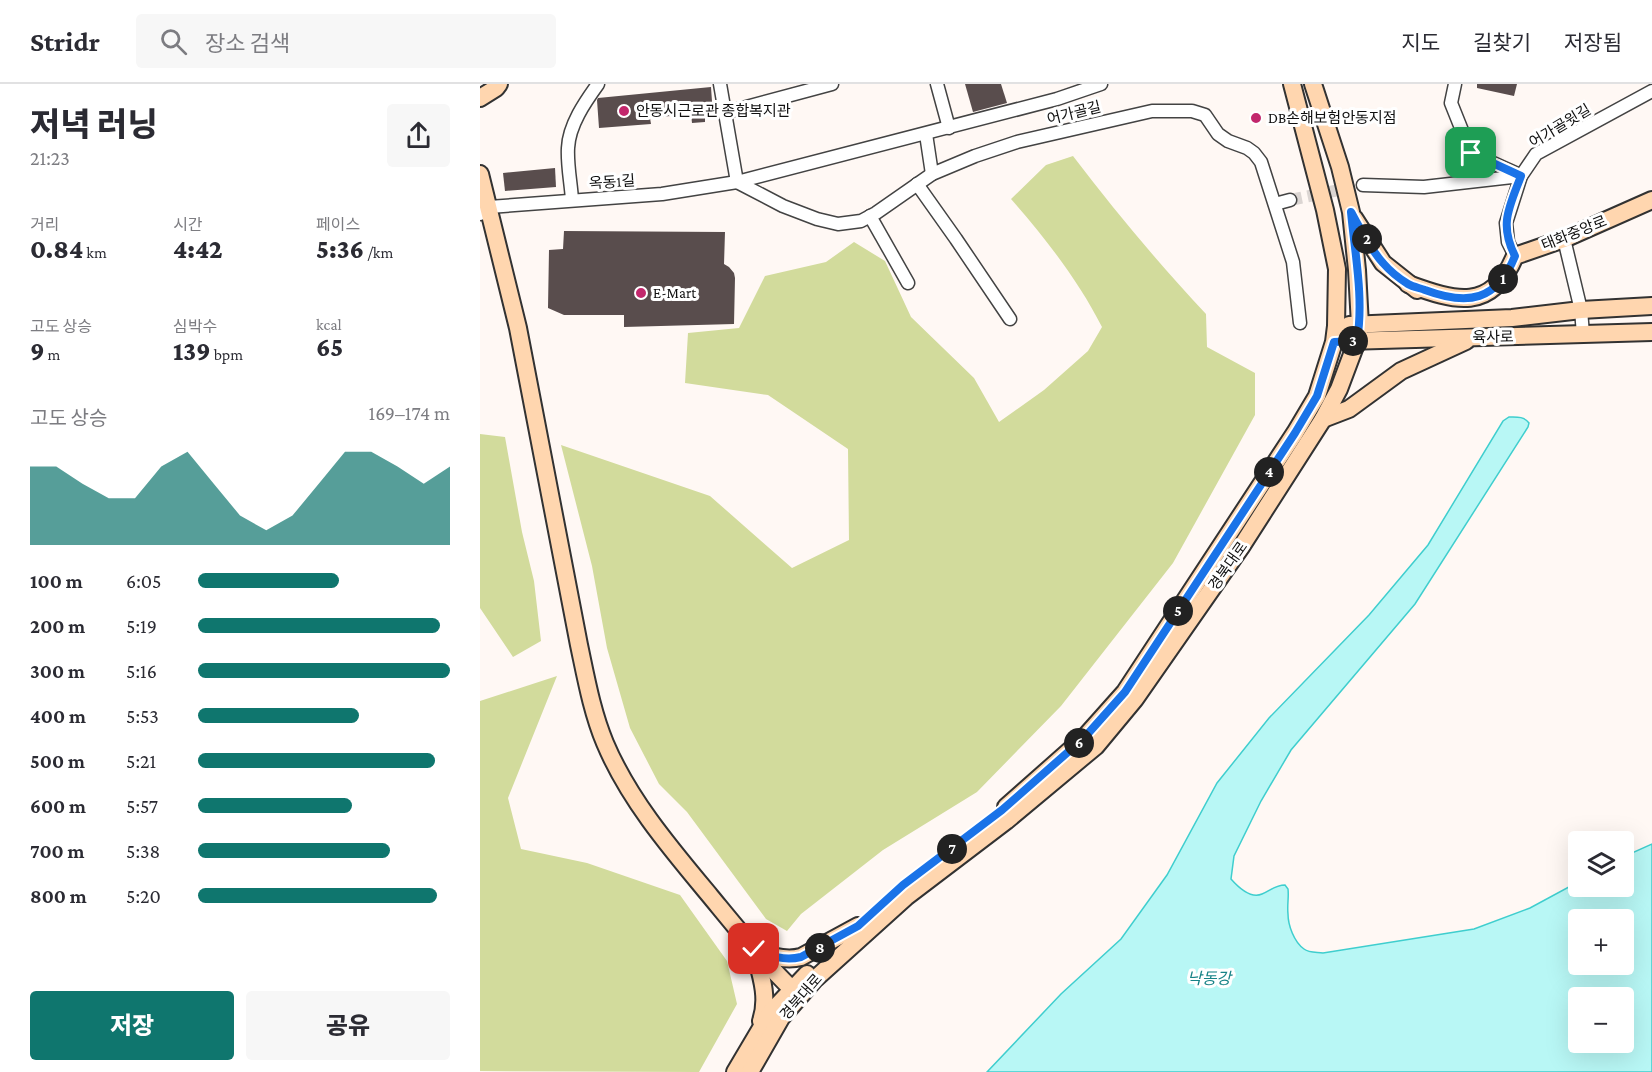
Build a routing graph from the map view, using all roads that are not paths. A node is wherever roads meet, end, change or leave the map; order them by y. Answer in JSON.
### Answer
{"nodes":[{"id":1,"x":500,"y":84,"type":"edge"},
{"id":2,"x":598,"y":84,"type":"edge"},
{"id":3,"x":720,"y":84,"type":"edge"},
{"id":4,"x":832,"y":84,"type":"edge"},
{"id":5,"x":937,"y":84,"type":"edge"},
{"id":6,"x":1101,"y":84,"type":"edge"},
{"id":7,"x":1292,"y":84,"type":"edge"},
{"id":8,"x":1313,"y":84,"type":"edge"},
{"id":9,"x":1455,"y":84,"type":"edge"},
{"id":10,"x":1652,"y":91,"type":"edge"},
{"id":11,"x":480,"y":98,"type":"edge"},
{"id":12,"x":724,"y":113,"type":"junction"},
{"id":13,"x":949,"y":128,"type":"junction"},
{"id":14,"x":926,"y":134,"type":"junction"},
{"id":15,"x":480,"y":174,"type":"edge"},
{"id":16,"x":932,"y":174,"type":"junction"},
{"id":17,"x":1521,"y":176,"type":"junction"},
{"id":18,"x":737,"y":182,"type":"junction"},
{"id":19,"x":917,"y":184,"type":"junction"},
{"id":20,"x":1363,"y":185,"type":"tunnel mouth"},
{"id":21,"x":572,"y":200,"type":"junction"},
{"id":22,"x":1290,"y":200,"type":"tunnel mouth"},
{"id":23,"x":1652,"y":200,"type":"edge"},
{"id":24,"x":1275,"y":204,"type":"junction"},
{"id":25,"x":484,"y":211,"type":"edge"},
{"id":26,"x":1351,"y":212,"type":"junction"},
{"id":27,"x":870,"y":216,"type":"junction"},
{"id":28,"x":1564,"y":238,"type":"junction"},
{"id":29,"x":1515,"y":256,"type":"junction"},
{"id":30,"x":908,"y":283,"type":"dead end"},
{"id":31,"x":1408,"y":284,"type":"junction"},
{"id":32,"x":1652,"y":306,"type":"edge"},
{"id":33,"x":1581,"y":310,"type":"junction"},
{"id":34,"x":1512,"y":318,"type":"junction"},
{"id":35,"x":1010,"y":319,"type":"dead end"},
{"id":36,"x":1300,"y":323,"type":"dead end"},
{"id":37,"x":1652,"y":332,"type":"edge"},
{"id":38,"x":1358,"y":333,"type":"junction"},
{"id":39,"x":1335,"y":334,"type":"junction"},
{"id":40,"x":1583,"y":334,"type":"junction"},
{"id":41,"x":1475,"y":337,"type":"junction"},
{"id":42,"x":1323,"y":419,"type":"junction"},
{"id":43,"x":858,"y":926,"type":"junction"},
{"id":44,"x":754,"y":949,"type":"junction"},
{"id":45,"x":796,"y":993,"type":"junction"},
{"id":46,"x":757,"y":1035,"type":"junction"},
{"id":47,"x":735,"y":1072,"type":"edge"},
{"id":48,"x":750,"y":1072,"type":"edge"}],
"edges":[{"from":1,"to":11,"type":"street"},
{"from":2,"to":21,"type":"street"},
{"from":3,"to":12,"type":"street"},
{"from":4,"to":12,"type":"street"},
{"from":5,"to":13,"type":"street"},
{"from":6,"to":13,"type":"street","name":"옥동1길"},
{"from":7,"to":39,"type":"street","name":"경북대로"},
{"from":8,"to":26,"type":"street","name":"경북대로"},
{"from":9,"to":17,"type":"street"},
{"from":10,"to":17,"type":"street","name":"어가골윗길"},
{"from":12,"to":18,"type":"street"},
{"from":13,"to":14,"type":"street","name":"옥동1길"},
{"from":14,"to":16,"type":"street"},
{"from":14,"to":18,"type":"street","name":"옥동1길"},
{"from":15,"to":25,"type":"street"},
{"from":16,"to":19,"type":"street","name":"어가골길"},
{"from":16,"to":24,"type":"street","name":"어가골길"},
{"from":17,"to":20,"type":"street"},
{"from":17,"to":29,"type":"street","name":"어가골윗길"},
{"from":18,"to":21,"type":"street","name":"옥동1길"},
{"from":18,"to":27,"type":"street","name":"어가골길"},
{"from":19,"to":27,"type":"street","name":"어가골길"},
{"from":19,"to":35,"type":"street"},
{"from":21,"to":25,"type":"street","name":"옥동1길"},
{"from":22,"to":24,"type":"street"},
{"from":23,"to":28,"type":"street","name":"태화중앙로"},
{"from":24,"to":36,"type":"street","name":"어가골길"},
{"from":25,"to":44,"type":"street"},
{"from":26,"to":31,"type":"street"},
{"from":26,"to":38,"type":"street","name":"경북대로"},
{"from":27,"to":30,"type":"street"},
{"from":28,"to":29,"type":"street","name":"태화중앙로"},
{"from":28,"to":33,"type":"street"},
{"from":29,"to":31,"type":"street"},
{"from":31,"to":34,"type":"street"},
{"from":32,"to":33,"type":"street","name":"육사로"},
{"from":33,"to":34,"type":"street","name":"육사로"},
{"from":33,"to":40,"type":"street"},
{"from":34,"to":38,"type":"street","name":"육사로"},
{"from":37,"to":40,"type":"street","name":"육사로"},
{"from":38,"to":39,"type":"street","name":"육사로"},
{"from":38,"to":41,"type":"street","name":"육사로"},
{"from":38,"to":42,"type":"street","name":"경북대로"},
{"from":39,"to":43,"type":"street","name":"경북대로"},
{"from":40,"to":41,"type":"street","name":"육사로"},
{"from":41,"to":42,"type":"street"},
{"from":42,"to":45,"type":"street","name":"경북대로"},
{"from":43,"to":44,"type":"street"},
{"from":43,"to":45,"type":"street","name":"경북대로"},
{"from":44,"to":45,"type":"street"},
{"from":44,"to":46,"type":"street"},
{"from":45,"to":46,"type":"street","name":"경북대로"},
{"from":45,"to":48,"type":"street","name":"경북대로"},
{"from":46,"to":47,"type":"street","name":"경북대로"}]}
